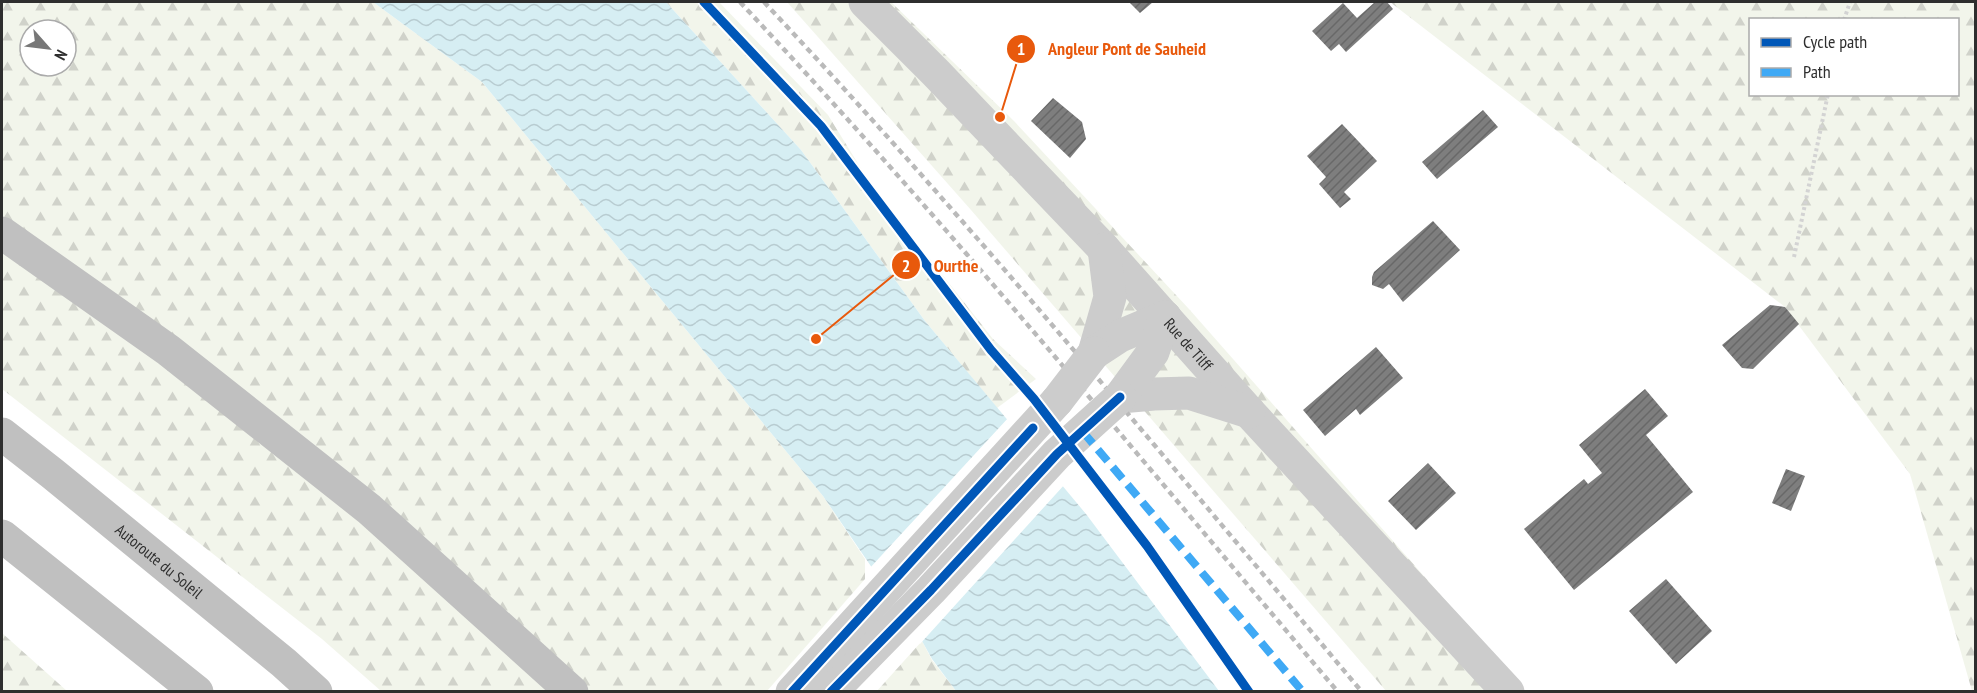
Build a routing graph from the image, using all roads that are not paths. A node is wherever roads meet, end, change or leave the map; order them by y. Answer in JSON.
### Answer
{"nodes":[{"id":1,"x":865,"y":2,"type":"edge"},
{"id":2,"x":2,"y":233,"type":"edge"},
{"id":3,"x":1104,"y":249,"type":"junction"},
{"id":4,"x":1165,"y":317,"type":"junction"},
{"id":5,"x":1143,"y":341,"type":"junction"},
{"id":6,"x":1094,"y":353,"type":"junction"},
{"id":7,"x":1120,"y":397,"type":"junction"},
{"id":8,"x":1249,"y":412,"type":"junction"},
{"id":9,"x":2,"y":435,"type":"edge"},
{"id":10,"x":2,"y":536,"type":"edge"},
{"id":11,"x":197,"y":692,"type":"edge"},
{"id":12,"x":316,"y":692,"type":"edge"},
{"id":13,"x":572,"y":692,"type":"edge"},
{"id":14,"x":792,"y":692,"type":"edge"},
{"id":15,"x":831,"y":692,"type":"edge"},
{"id":16,"x":1508,"y":692,"type":"edge"}],
"edges":[{"from":1,"to":3,"type":"main road","name":"Rue de Tilff"},
{"from":2,"to":13,"type":"highway"},
{"from":3,"to":4,"type":"main road","name":"Rue de Tilff"},
{"from":3,"to":6,"type":"main road"},
{"from":4,"to":5,"type":"main road"},
{"from":4,"to":8,"type":"main road","name":"Rue de Tilff"},
{"from":5,"to":6,"type":"main road"},
{"from":5,"to":7,"type":"main road"},
{"from":6,"to":14,"type":"main road","bridge":true},
{"from":7,"to":8,"type":"main road"},
{"from":7,"to":15,"type":"main road","bridge":true},
{"from":8,"to":16,"type":"main road","name":"Rue de Tilff"},
{"from":9,"to":12,"type":"highway","name":"Autoroute du Soleil"},
{"from":10,"to":11,"type":"highway"}]}
